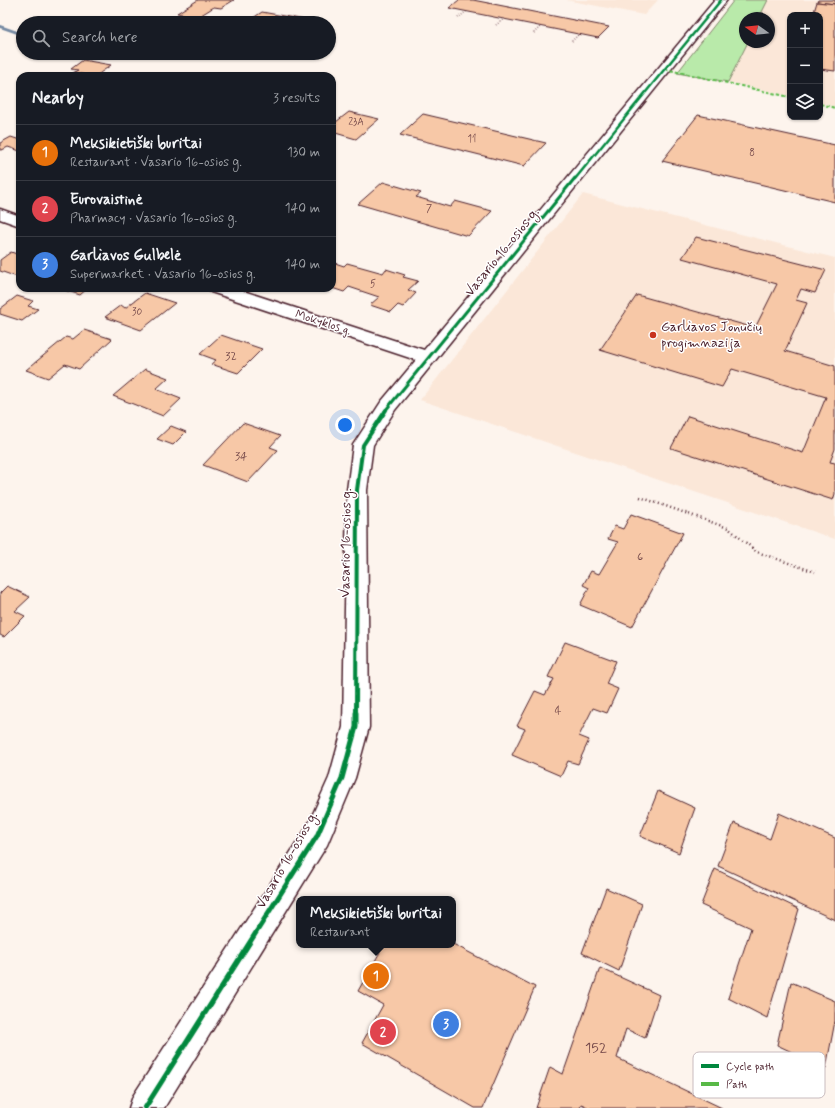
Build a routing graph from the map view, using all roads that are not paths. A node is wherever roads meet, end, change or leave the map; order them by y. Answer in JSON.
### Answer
{"nodes":[{"id":1,"x":721,"y":0,"type":"edge"},
{"id":2,"x":0,"y":214,"type":"edge"},
{"id":3,"x":16,"y":220,"type":"edge"},
{"id":4,"x":229,"y":292,"type":"edge"},
{"id":5,"x":429,"y":358,"type":"junction"},
{"id":6,"x":145,"y":1108,"type":"edge"}],
"edges":[{"from":1,"to":5,"type":"street","name":"Vasario 16-osios g."},
{"from":2,"to":3,"type":"street"},
{"from":4,"to":5,"type":"street","name":"Mokyklos g."},
{"from":5,"to":6,"type":"street","name":"Vasario 16-osios g."}]}
